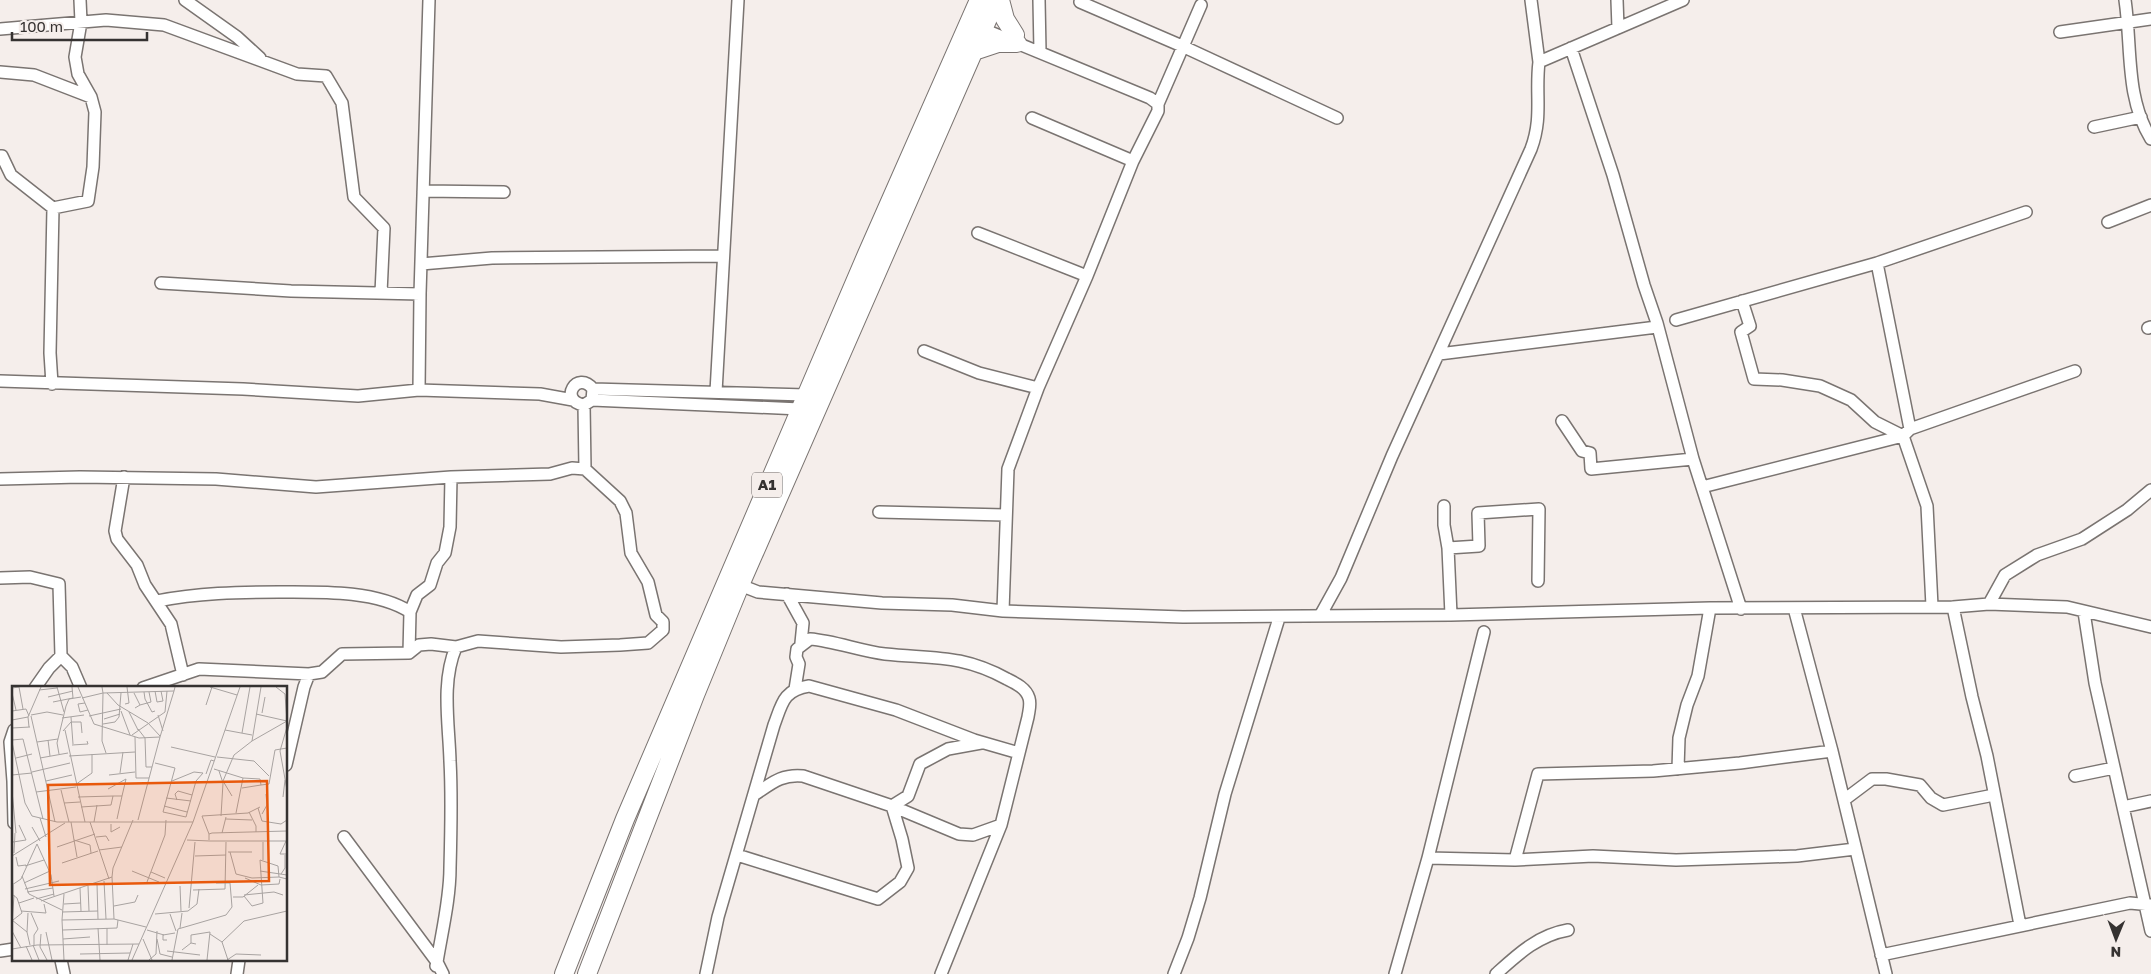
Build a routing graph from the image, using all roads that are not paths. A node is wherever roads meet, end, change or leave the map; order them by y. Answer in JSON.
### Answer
{"nodes":[{"id":1,"x":80,"y":0,"type":"edge"},
{"id":2,"x":185,"y":0,"type":"edge"},
{"id":3,"x":429,"y":0,"type":"edge"},
{"id":4,"x":738,"y":0,"type":"edge"},
{"id":5,"x":996,"y":0,"type":"edge"},
{"id":6,"x":1000,"y":0,"type":"edge"},
{"id":7,"x":1039,"y":0,"type":"edge"},
{"id":8,"x":1531,"y":0,"type":"edge"},
{"id":9,"x":1617,"y":0,"type":"edge"},
{"id":10,"x":1683,"y":0,"type":"edge"},
{"id":11,"x":2125,"y":0,"type":"edge"},
{"id":12,"x":1080,"y":2,"type":"dead end"},
{"id":13,"x":1201,"y":5,"type":"dead end"},
{"id":14,"x":978,"y":18,"type":"edge"},
{"id":15,"x":2151,"y":19,"type":"edge"},
{"id":16,"x":81,"y":22,"type":"junction"},
{"id":17,"x":2128,"y":23,"type":"junction"},
{"id":18,"x":1618,"y":28,"type":"junction"},
{"id":19,"x":0,"y":29,"type":"edge"},
{"id":20,"x":2060,"y":32,"type":"dead end"},
{"id":21,"x":1026,"y":45,"type":"junction"},
{"id":22,"x":1182,"y":46,"type":"junction"},
{"id":23,"x":1571,"y":48,"type":"junction"},
{"id":24,"x":974,"y":51,"type":"junction"},
{"id":25,"x":263,"y":61,"type":"junction"},
{"id":26,"x":1539,"y":62,"type":"junction"},
{"id":27,"x":0,"y":72,"type":"edge"},
{"id":28,"x":91,"y":97,"type":"junction"},
{"id":29,"x":1158,"y":104,"type":"junction"},
{"id":30,"x":2141,"y":117,"type":"junction"},
{"id":31,"x":1032,"y":118,"type":"dead end"},
{"id":32,"x":1337,"y":118,"type":"dead end"},
{"id":33,"x":2094,"y":127,"type":"dead end"},
{"id":34,"x":2149,"y":133,"type":"edge"},
{"id":35,"x":0,"y":156,"type":"edge"},
{"id":36,"x":1133,"y":161,"type":"junction"},
{"id":37,"x":423,"y":191,"type":"junction"},
{"id":38,"x":504,"y":192,"type":"dead end"},
{"id":39,"x":2151,"y":205,"type":"edge"},
{"id":40,"x":53,"y":208,"type":"junction"},
{"id":41,"x":2026,"y":212,"type":"dead end"},
{"id":42,"x":2108,"y":222,"type":"dead end"},
{"id":43,"x":978,"y":233,"type":"dead end"},
{"id":44,"x":724,"y":256,"type":"junction"},
{"id":45,"x":1877,"y":262,"type":"junction"},
{"id":46,"x":421,"y":264,"type":"junction"},
{"id":47,"x":1087,"y":276,"type":"junction"},
{"id":48,"x":160,"y":283,"type":"dead end"},
{"id":49,"x":381,"y":293,"type":"junction"},
{"id":50,"x":420,"y":294,"type":"junction"},
{"id":51,"x":1742,"y":301,"type":"junction"},
{"id":52,"x":1676,"y":320,"type":"dead end"},
{"id":53,"x":1657,"y":327,"type":"junction"},
{"id":54,"x":924,"y":351,"type":"dead end"},
{"id":55,"x":1439,"y":354,"type":"junction"},
{"id":56,"x":2075,"y":371,"type":"dead end"},
{"id":57,"x":0,"y":381,"type":"edge"},
{"id":58,"x":52,"y":384,"type":"junction"},
{"id":59,"x":573,"y":387,"type":"junction"},
{"id":60,"x":1038,"y":388,"type":"junction"},
{"id":61,"x":420,"y":390,"type":"junction"},
{"id":62,"x":716,"y":392,"type":"junction"},
{"id":63,"x":540,"y":394,"type":"junction"},
{"id":64,"x":586,"y":398,"type":"junction"},
{"id":65,"x":803,"y":402,"type":"junction"},
{"id":66,"x":1562,"y":421,"type":"dead end"},
{"id":67,"x":1906,"y":432,"type":"junction"},
{"id":68,"x":1693,"y":459,"type":"junction"},
{"id":69,"x":585,"y":469,"type":"junction"},
{"id":70,"x":124,"y":477,"type":"junction"},
{"id":71,"x":451,"y":477,"type":"junction"},
{"id":72,"x":0,"y":479,"type":"edge"},
{"id":73,"x":1702,"y":487,"type":"junction"},
{"id":74,"x":2151,"y":490,"type":"edge"},
{"id":75,"x":1444,"y":506,"type":"dead end"},
{"id":76,"x":879,"y":512,"type":"dead end"},
{"id":77,"x":1006,"y":515,"type":"junction"},
{"id":78,"x":1448,"y":548,"type":"junction"},
{"id":79,"x":0,"y":578,"type":"edge"},
{"id":80,"x":1538,"y":581,"type":"dead end"},
{"id":81,"x":740,"y":585,"type":"junction"},
{"id":82,"x":787,"y":594,"type":"junction"},
{"id":83,"x":157,"y":602,"type":"junction"},
{"id":84,"x":1989,"y":604,"type":"junction"},
{"id":85,"x":1932,"y":606,"type":"junction"},
{"id":86,"x":1953,"y":606,"type":"junction"},
{"id":87,"x":1710,"y":608,"type":"junction"},
{"id":88,"x":1794,"y":608,"type":"junction"},
{"id":89,"x":1741,"y":609,"type":"junction"},
{"id":90,"x":1003,"y":611,"type":"junction"},
{"id":91,"x":410,"y":612,"type":"junction"},
{"id":92,"x":2084,"y":612,"type":"junction"},
{"id":93,"x":1451,"y":615,"type":"junction"},
{"id":94,"x":1320,"y":616,"type":"junction"},
{"id":95,"x":1279,"y":618,"type":"junction"},
{"id":96,"x":2151,"y":626,"type":"edge"},
{"id":97,"x":1484,"y":632,"type":"dead end"},
{"id":98,"x":802,"y":643,"type":"junction"},
{"id":99,"x":456,"y":647,"type":"junction"},
{"id":100,"x":409,"y":653,"type":"junction"},
{"id":101,"x":61,"y":656,"type":"junction"},
{"id":102,"x":309,"y":674,"type":"junction"},
{"id":103,"x":183,"y":675,"type":"junction"},
{"id":104,"x":37,"y":686,"type":"edge"},
{"id":105,"x":80,"y":686,"type":"edge"},
{"id":106,"x":149,"y":686,"type":"edge"},
{"id":107,"x":795,"y":689,"type":"junction"},
{"id":108,"x":12,"y":736,"type":"edge"},
{"id":109,"x":984,"y":743,"type":"junction"},
{"id":110,"x":1832,"y":751,"type":"junction"},
{"id":111,"x":1019,"y":753,"type":"junction"},
{"id":112,"x":288,"y":757,"type":"edge"},
{"id":113,"x":12,"y":768,"type":"edge"},
{"id":114,"x":2114,"y":768,"type":"junction"},
{"id":115,"x":1678,"y":769,"type":"junction"},
{"id":116,"x":2075,"y":776,"type":"dead end"},
{"id":117,"x":754,"y":795,"type":"junction"},
{"id":118,"x":1994,"y":796,"type":"junction"},
{"id":119,"x":1844,"y":800,"type":"junction"},
{"id":120,"x":2151,"y":801,"type":"edge"},
{"id":121,"x":892,"y":806,"type":"junction"},
{"id":122,"x":2123,"y":807,"type":"junction"},
{"id":123,"x":1001,"y":825,"type":"junction"},
{"id":124,"x":344,"y":837,"type":"dead end"},
{"id":125,"x":1855,"y":849,"type":"junction"},
{"id":126,"x":737,"y":855,"type":"junction"},
{"id":127,"x":1428,"y":858,"type":"junction"},
{"id":128,"x":1515,"y":860,"type":"junction"},
{"id":129,"x":2148,"y":905,"type":"edge"},
{"id":130,"x":2020,"y":925,"type":"junction"},
{"id":131,"x":1568,"y":930,"type":"dead end"},
{"id":132,"x":2151,"y":931,"type":"edge"},
{"id":133,"x":1881,"y":955,"type":"junction"},
{"id":134,"x":437,"y":962,"type":"junction"},
{"id":135,"x":435,"y":974,"type":"edge"},
{"id":136,"x":443,"y":974,"type":"edge"},
{"id":137,"x":564,"y":974,"type":"edge"},
{"id":138,"x":587,"y":974,"type":"edge"},
{"id":139,"x":706,"y":974,"type":"edge"},
{"id":140,"x":941,"y":974,"type":"edge"},
{"id":141,"x":1174,"y":974,"type":"edge"},
{"id":142,"x":1395,"y":974,"type":"edge"},
{"id":143,"x":1496,"y":974,"type":"edge"},
{"id":144,"x":1886,"y":974,"type":"edge"}],
"edges":[{"from":1,"to":16,"type":"street"},
{"from":2,"to":25,"type":"street"},
{"from":3,"to":37,"type":"street"},
{"from":4,"to":44,"type":"street"},
{"from":5,"to":14,"type":"highway","number":"A1"},
{"from":6,"to":21,"type":"highway"},
{"from":7,"to":21,"type":"street"},
{"from":8,"to":26,"type":"street"},
{"from":9,"to":18,"type":"street"},
{"from":10,"to":18,"type":"street"},
{"from":11,"to":17,"type":"street"},
{"from":12,"to":22,"type":"street"},
{"from":13,"to":22,"type":"street"},
{"from":14,"to":21,"type":"street"},
{"from":14,"to":24,"type":"highway","number":"A1"},
{"from":14,"to":65,"type":"highway","number":"A1"},
{"from":15,"to":17,"type":"street"},
{"from":16,"to":19,"type":"street"},
{"from":16,"to":25,"type":"street"},
{"from":16,"to":28,"type":"street"},
{"from":17,"to":20,"type":"street"},
{"from":17,"to":30,"type":"street"},
{"from":18,"to":23,"type":"street"},
{"from":21,"to":24,"type":"highway"},
{"from":21,"to":29,"type":"street"},
{"from":22,"to":29,"type":"street"},
{"from":22,"to":32,"type":"street"},
{"from":23,"to":26,"type":"street"},
{"from":23,"to":53,"type":"street"},
{"from":24,"to":81,"type":"highway","number":"A1"},
{"from":25,"to":49,"type":"street"},
{"from":26,"to":55,"type":"street"},
{"from":27,"to":28,"type":"street"},
{"from":28,"to":40,"type":"street"},
{"from":29,"to":36,"type":"street"},
{"from":30,"to":33,"type":"street"},
{"from":30,"to":34,"type":"street"},
{"from":31,"to":36,"type":"street"},
{"from":35,"to":40,"type":"street"},
{"from":36,"to":47,"type":"street"},
{"from":37,"to":38,"type":"street"},
{"from":37,"to":46,"type":"street"},
{"from":39,"to":42,"type":"street"},
{"from":40,"to":58,"type":"street"},
{"from":41,"to":45,"type":"street"},
{"from":43,"to":47,"type":"street"},
{"from":44,"to":46,"type":"street"},
{"from":44,"to":62,"type":"street"},
{"from":45,"to":51,"type":"street"},
{"from":45,"to":67,"type":"street"},
{"from":46,"to":50,"type":"street"},
{"from":47,"to":60,"type":"street"},
{"from":48,"to":49,"type":"street"},
{"from":49,"to":50,"type":"street"},
{"from":50,"to":61,"type":"street"},
{"from":51,"to":52,"type":"street"},
{"from":51,"to":67,"type":"street"},
{"from":53,"to":55,"type":"street"},
{"from":53,"to":68,"type":"street"},
{"from":54,"to":60,"type":"street"},
{"from":55,"to":94,"type":"street"},
{"from":56,"to":67,"type":"street"},
{"from":57,"to":58,"type":"street"},
{"from":58,"to":61,"type":"street"},
{"from":59,"to":63,"type":"street"},
{"from":59,"to":64,"type":"street"},
{"from":59,"to":64,"type":"street"},
{"from":60,"to":77,"type":"street"},
{"from":61,"to":63,"type":"street"},
{"from":62,"to":64,"type":"street"},
{"from":62,"to":65,"type":"street"},
{"from":63,"to":64,"type":"street"},
{"from":64,"to":65,"type":"street"},
{"from":64,"to":69,"type":"street"},
{"from":65,"to":137,"type":"highway","number":"A1"},
{"from":66,"to":68,"type":"street"},
{"from":67,"to":73,"type":"street"},
{"from":67,"to":85,"type":"street"},
{"from":68,"to":73,"type":"street"},
{"from":69,"to":71,"type":"street"},
{"from":69,"to":99,"type":"street"},
{"from":70,"to":71,"type":"street"},
{"from":70,"to":72,"type":"street"},
{"from":70,"to":83,"type":"street"},
{"from":71,"to":91,"type":"street"},
{"from":73,"to":89,"type":"street"},
{"from":74,"to":84,"type":"street"},
{"from":75,"to":78,"type":"street"},
{"from":76,"to":77,"type":"street"},
{"from":77,"to":90,"type":"street"},
{"from":78,"to":80,"type":"street"},
{"from":78,"to":93,"type":"street"},
{"from":79,"to":101,"type":"street"},
{"from":81,"to":82,"type":"street"},
{"from":81,"to":138,"type":"highway","number":"A1"},
{"from":82,"to":90,"type":"street"},
{"from":82,"to":98,"type":"street"},
{"from":83,"to":91,"type":"street"},
{"from":83,"to":103,"type":"street"},
{"from":84,"to":86,"type":"street"},
{"from":84,"to":92,"type":"street"},
{"from":85,"to":86,"type":"street"},
{"from":85,"to":88,"type":"street"},
{"from":86,"to":118,"type":"street"},
{"from":87,"to":89,"type":"street"},
{"from":87,"to":93,"type":"street"},
{"from":87,"to":115,"type":"street"},
{"from":88,"to":89,"type":"street"},
{"from":88,"to":110,"type":"street"},
{"from":90,"to":95,"type":"street"},
{"from":91,"to":100,"type":"street"},
{"from":92,"to":96,"type":"street"},
{"from":92,"to":114,"type":"street"},
{"from":93,"to":94,"type":"street"},
{"from":94,"to":95,"type":"street"},
{"from":95,"to":141,"type":"street"},
{"from":97,"to":127,"type":"street"},
{"from":98,"to":107,"type":"street"},
{"from":98,"to":111,"type":"street"},
{"from":99,"to":100,"type":"street"},
{"from":99,"to":134,"type":"street"},
{"from":100,"to":102,"type":"street"},
{"from":101,"to":104,"type":"street"},
{"from":101,"to":105,"type":"street"},
{"from":102,"to":103,"type":"street"},
{"from":102,"to":112,"type":"street"},
{"from":103,"to":106,"type":"street"},
{"from":107,"to":109,"type":"street"},
{"from":107,"to":117,"type":"street"},
{"from":108,"to":113,"type":"street"},
{"from":109,"to":111,"type":"street"},
{"from":109,"to":121,"type":"street"},
{"from":110,"to":115,"type":"street"},
{"from":110,"to":119,"type":"street"},
{"from":111,"to":123,"type":"street"},
{"from":114,"to":116,"type":"street"},
{"from":114,"to":122,"type":"street"},
{"from":115,"to":128,"type":"street"},
{"from":117,"to":121,"type":"street"},
{"from":117,"to":126,"type":"street"},
{"from":118,"to":119,"type":"street"},
{"from":118,"to":130,"type":"street"},
{"from":119,"to":125,"type":"street"},
{"from":120,"to":122,"type":"street"},
{"from":121,"to":123,"type":"street"},
{"from":121,"to":126,"type":"street"},
{"from":122,"to":129,"type":"street"},
{"from":123,"to":140,"type":"street"},
{"from":124,"to":134,"type":"street"},
{"from":125,"to":128,"type":"street"},
{"from":125,"to":133,"type":"street"},
{"from":126,"to":139,"type":"street"},
{"from":127,"to":128,"type":"street"},
{"from":127,"to":142,"type":"street"},
{"from":129,"to":130,"type":"street"},
{"from":129,"to":132,"type":"street"},
{"from":130,"to":133,"type":"street"},
{"from":131,"to":143,"type":"street"},
{"from":133,"to":144,"type":"street"},
{"from":134,"to":135,"type":"street"},
{"from":134,"to":136,"type":"street"}]}
